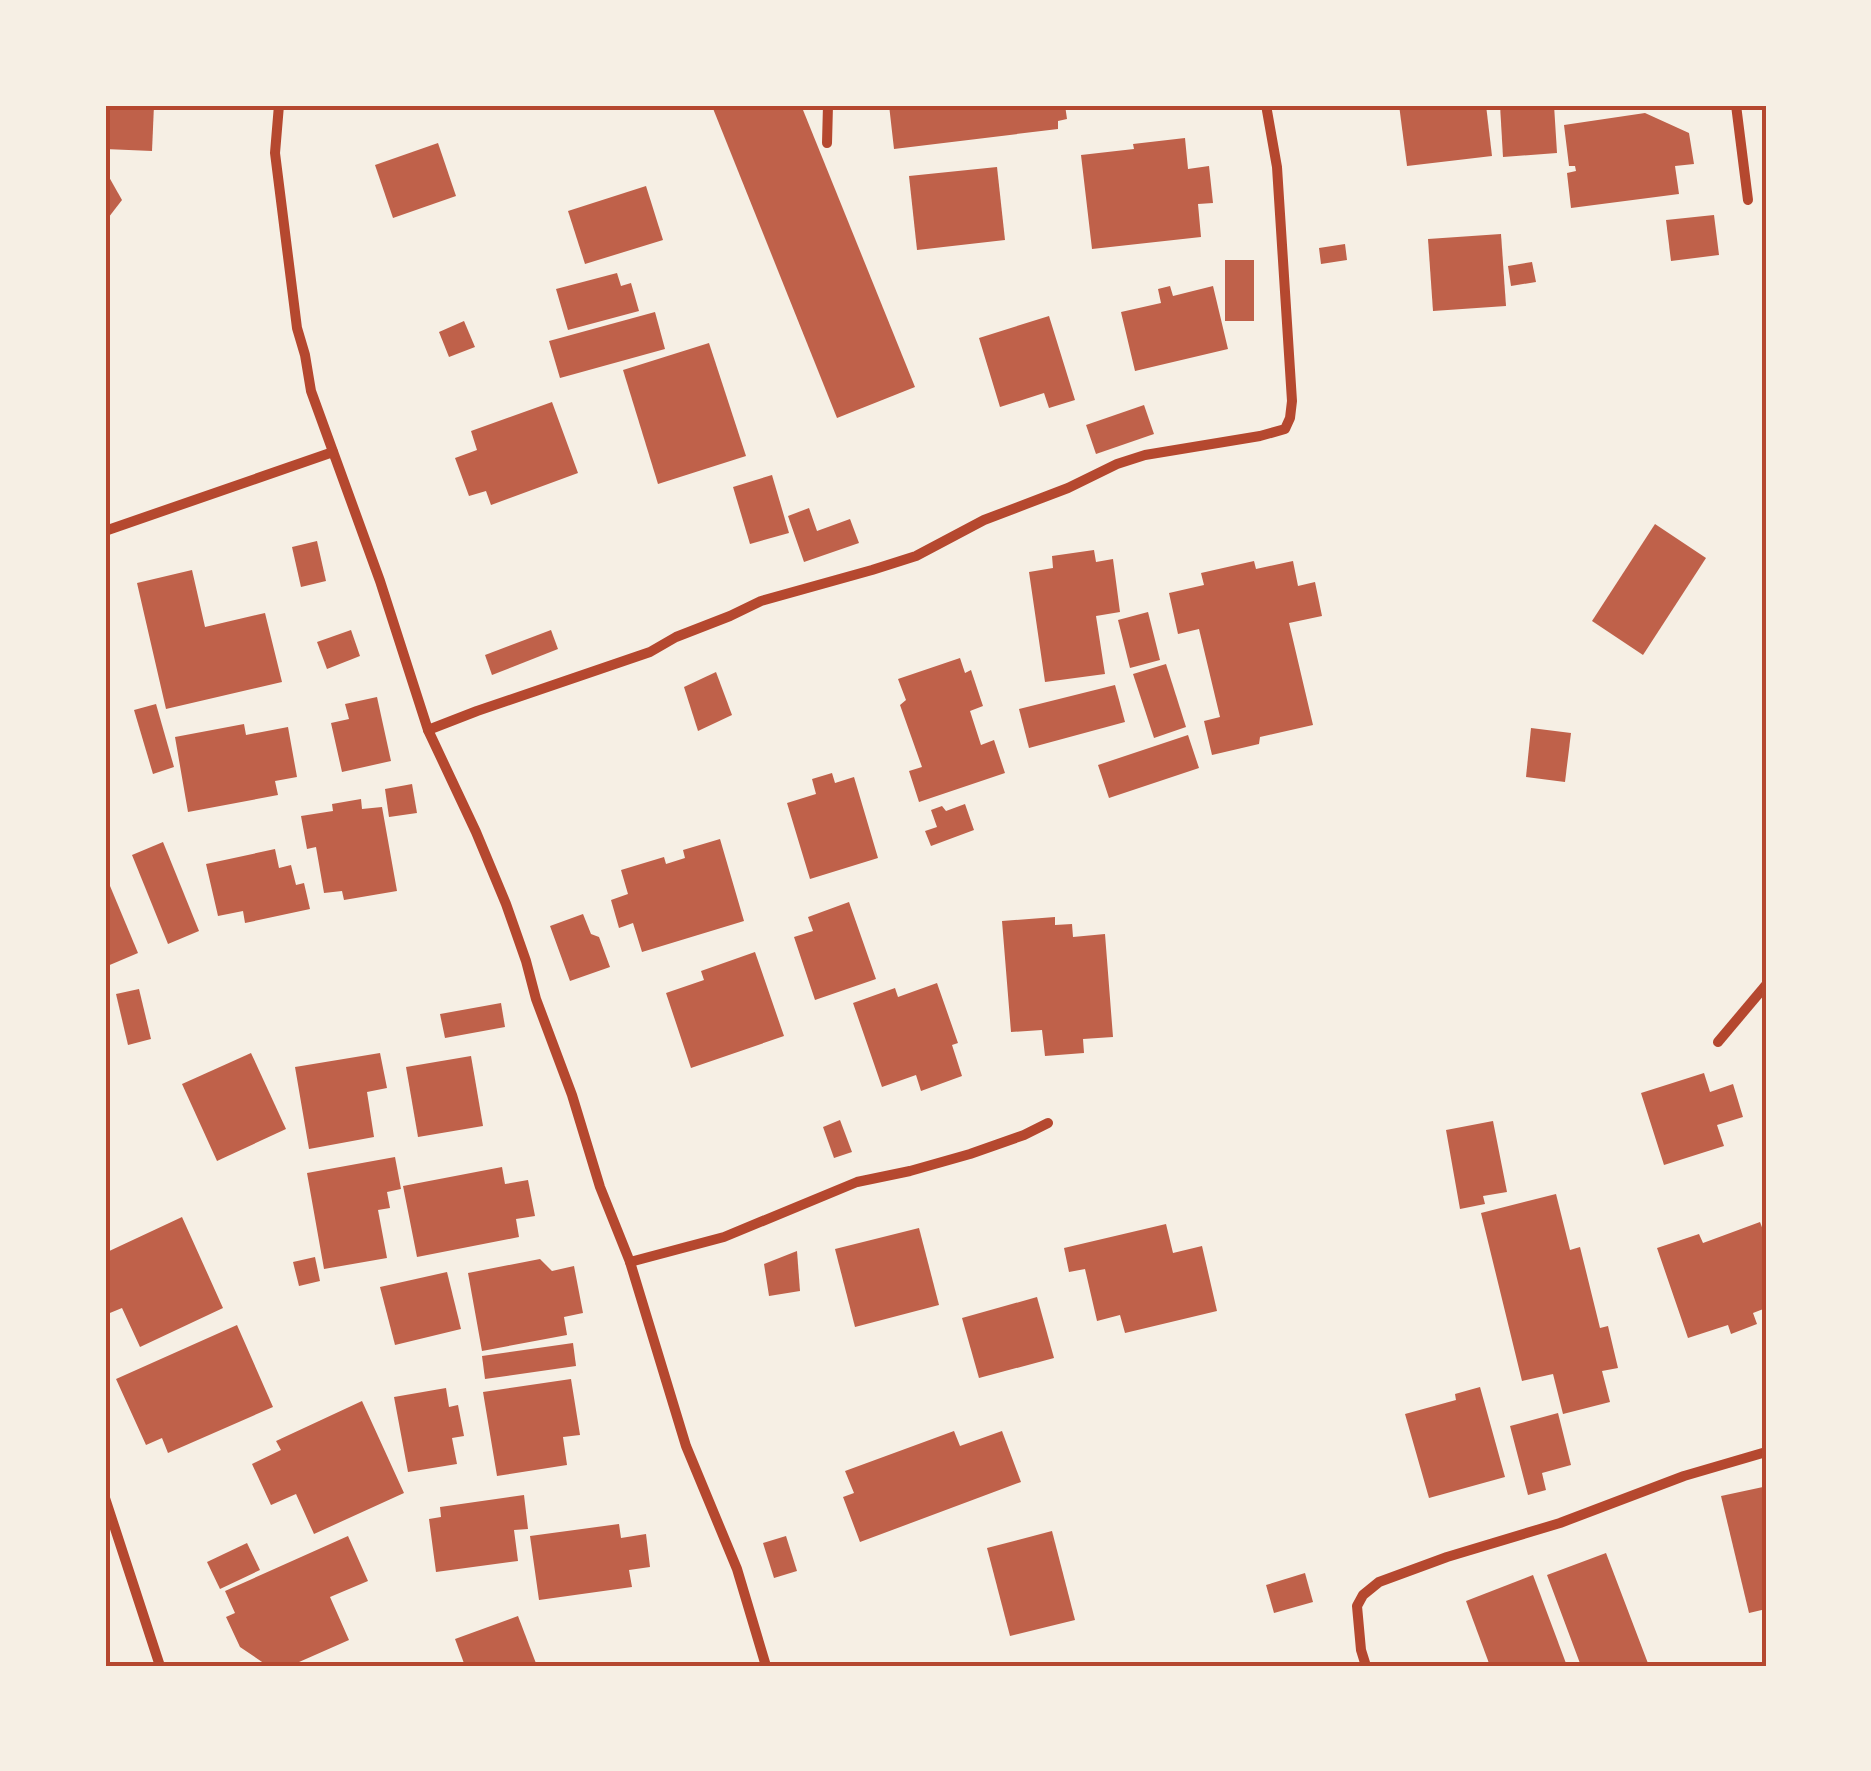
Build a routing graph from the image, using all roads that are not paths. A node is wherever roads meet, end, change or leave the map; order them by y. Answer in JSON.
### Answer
{"nodes":[{"id":1,"x":279,"y":105,"type":"edge"},
{"id":2,"x":828,"y":105,"type":"edge"},
{"id":3,"x":1266,"y":105,"type":"edge"},
{"id":4,"x":1736,"y":105,"type":"edge"},
{"id":5,"x":827,"y":143,"type":"dead end"},
{"id":6,"x":1748,"y":200,"type":"dead end"},
{"id":7,"x":333,"y":452,"type":"junction"},
{"id":8,"x":105,"y":531,"type":"edge"},
{"id":9,"x":428,"y":730,"type":"junction"},
{"id":10,"x":1766,"y":985,"type":"edge"},
{"id":11,"x":1718,"y":1042,"type":"dead end"},
{"id":12,"x":1048,"y":1123,"type":"dead end"},
{"id":13,"x":630,"y":1262,"type":"junction"},
{"id":14,"x":1766,"y":1452,"type":"edge"},
{"id":15,"x":105,"y":1498,"type":"edge"},
{"id":16,"x":160,"y":1666,"type":"edge"},
{"id":17,"x":766,"y":1666,"type":"edge"},
{"id":18,"x":1366,"y":1666,"type":"edge"}],
"edges":[{"from":1,"to":7,"type":"street"},
{"from":2,"to":5,"type":"street"},
{"from":3,"to":9,"type":"street"},
{"from":4,"to":6,"type":"street"},
{"from":7,"to":8,"type":"street"},
{"from":7,"to":9,"type":"street"},
{"from":9,"to":13,"type":"street"},
{"from":10,"to":11,"type":"street"},
{"from":12,"to":13,"type":"street"},
{"from":13,"to":17,"type":"street"},
{"from":14,"to":18,"type":"street"},
{"from":15,"to":16,"type":"street"}]}
